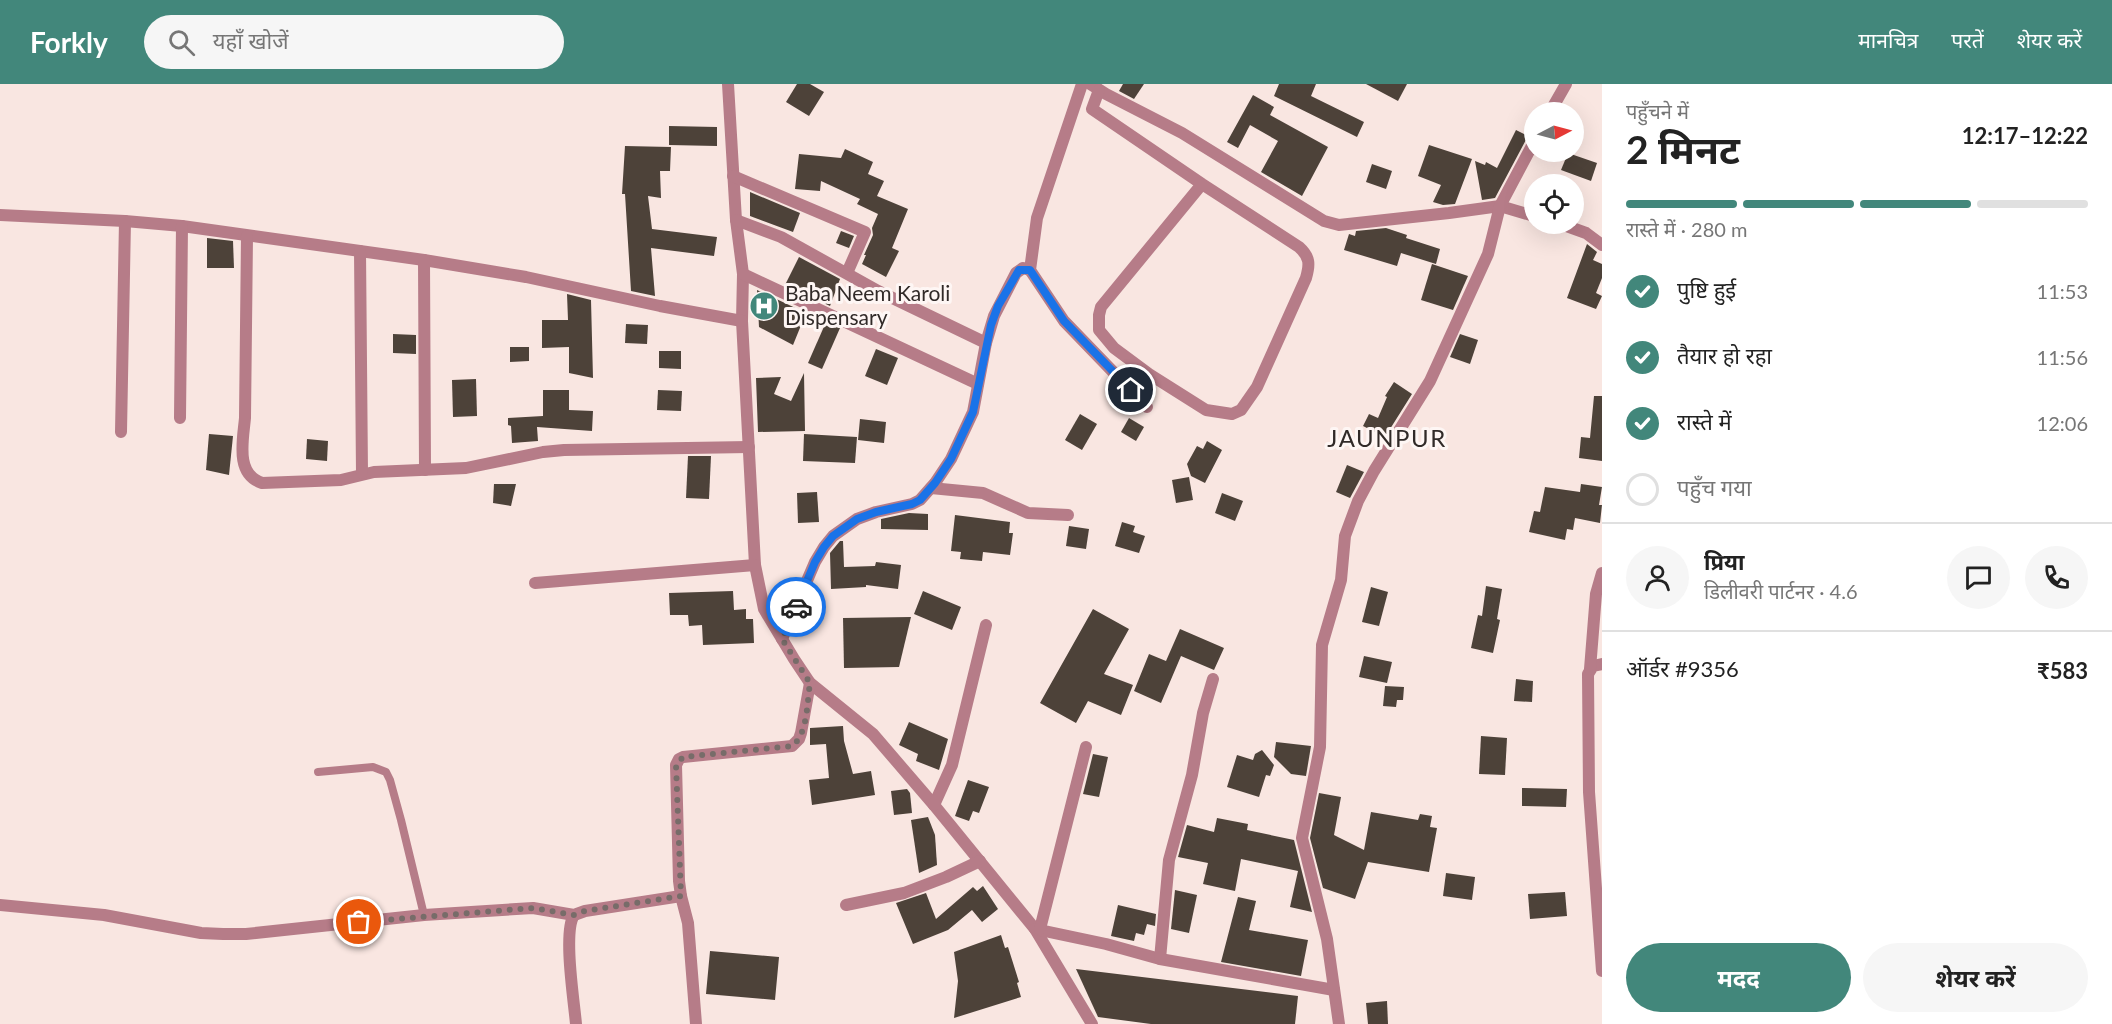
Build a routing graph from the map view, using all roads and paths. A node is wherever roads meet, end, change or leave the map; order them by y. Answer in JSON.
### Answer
{"nodes":[{"id":1,"x":728,"y":84,"type":"edge"},
{"id":2,"x":1082,"y":84,"type":"edge"},
{"id":3,"x":1566,"y":84,"type":"edge"},
{"id":4,"x":1094,"y":87,"type":"edge"},
{"id":5,"x":1556,"y":102,"type":"edge"},
{"id":6,"x":1524,"y":161,"type":"edge"},
{"id":7,"x":733,"y":176,"type":"junction"},
{"id":8,"x":1202,"y":184,"type":"junction"},
{"id":9,"x":1500,"y":206,"type":"junction"},
{"id":10,"x":1524,"y":213,"type":"edge"},
{"id":11,"x":0,"y":215,"type":"edge"},
{"id":12,"x":736,"y":220,"type":"junction"},
{"id":13,"x":125,"y":221,"type":"junction"},
{"id":14,"x":182,"y":226,"type":"junction"},
{"id":15,"x":1584,"y":232,"type":"edge"},
{"id":16,"x":247,"y":236,"type":"junction"},
{"id":17,"x":1602,"y":245,"type":"edge"},
{"id":18,"x":360,"y":251,"type":"junction"},
{"id":19,"x":424,"y":260,"type":"junction"},
{"id":20,"x":1030,"y":270,"type":"junction"},
{"id":21,"x":846,"y":273,"type":"junction"},
{"id":22,"x":743,"y":274,"type":"junction"},
{"id":23,"x":742,"y":321,"type":"junction"},
{"id":24,"x":986,"y":343,"type":"junction"},
{"id":25,"x":978,"y":384,"type":"junction"},
{"id":26,"x":1147,"y":407,"type":"dead end"},
{"id":27,"x":180,"y":418,"type":"dead end"},
{"id":28,"x":121,"y":432,"type":"dead end"},
{"id":29,"x":750,"y":447,"type":"junction"},
{"id":30,"x":425,"y":470,"type":"junction"},
{"id":31,"x":362,"y":473,"type":"junction"},
{"id":32,"x":931,"y":488,"type":"junction"},
{"id":33,"x":1068,"y":515,"type":"dead end"},
{"id":34,"x":755,"y":566,"type":"junction"},
{"id":35,"x":1602,"y":573,"type":"edge"},
{"id":36,"x":535,"y":583,"type":"dead end"},
{"id":37,"x":986,"y":625,"type":"dead end"},
{"id":38,"x":782,"y":639,"type":"junction"},
{"id":39,"x":1602,"y":664,"type":"edge"},
{"id":40,"x":1590,"y":669,"type":"junction"},
{"id":41,"x":1213,"y":679,"type":"dead end"},
{"id":42,"x":810,"y":683,"type":"junction"},
{"id":43,"x":1086,"y":747,"type":"dead end"},
{"id":44,"x":318,"y":772,"type":"dead end"},
{"id":45,"x":1589,"y":792,"type":"junction"},
{"id":46,"x":1602,"y":794,"type":"edge"},
{"id":47,"x":934,"y":805,"type":"junction"},
{"id":48,"x":980,"y":861,"type":"junction"},
{"id":49,"x":681,"y":896,"type":"junction"},
{"id":50,"x":0,"y":905,"type":"edge"},
{"id":51,"x":846,"y":905,"type":"dead end"},
{"id":52,"x":424,"y":915,"type":"junction"},
{"id":53,"x":574,"y":915,"type":"junction"},
{"id":54,"x":1037,"y":929,"type":"junction"},
{"id":55,"x":1160,"y":959,"type":"junction"},
{"id":56,"x":1602,"y":971,"type":"edge"},
{"id":57,"x":1334,"y":990,"type":"junction"},
{"id":58,"x":576,"y":1024,"type":"edge"},
{"id":59,"x":696,"y":1024,"type":"edge"},
{"id":60,"x":1092,"y":1024,"type":"edge"},
{"id":61,"x":1338,"y":1024,"type":"edge"}],
"edges":[{"from":1,"to":7,"type":"street"},
{"from":2,"to":20,"type":"street"},
{"from":3,"to":5,"type":"street"},
{"from":4,"to":8,"type":"street"},
{"from":4,"to":9,"type":"street"},
{"from":6,"to":9,"type":"street"},
{"from":7,"to":12,"type":"street"},
{"from":7,"to":21,"type":"street"},
{"from":8,"to":8,"type":"street"},
{"from":9,"to":10,"type":"street"},
{"from":9,"to":57,"type":"street"},
{"from":11,"to":13,"type":"street"},
{"from":12,"to":21,"type":"street"},
{"from":12,"to":22,"type":"street"},
{"from":13,"to":14,"type":"street"},
{"from":13,"to":28,"type":"street"},
{"from":14,"to":16,"type":"street"},
{"from":14,"to":27,"type":"street"},
{"from":15,"to":17,"type":"street"},
{"from":16,"to":18,"type":"street"},
{"from":16,"to":31,"type":"street"},
{"from":18,"to":19,"type":"street"},
{"from":18,"to":31,"type":"street"},
{"from":19,"to":23,"type":"street"},
{"from":19,"to":30,"type":"street"},
{"from":20,"to":24,"type":"street"},
{"from":20,"to":26,"type":"street"},
{"from":21,"to":24,"type":"street"},
{"from":22,"to":23,"type":"street"},
{"from":22,"to":25,"type":"street"},
{"from":23,"to":29,"type":"street"},
{"from":24,"to":25,"type":"street"},
{"from":25,"to":32,"type":"street"},
{"from":29,"to":30,"type":"street"},
{"from":29,"to":34,"type":"street"},
{"from":30,"to":31,"type":"street"},
{"from":32,"to":33,"type":"street"},
{"from":32,"to":38,"type":"street"},
{"from":34,"to":36,"type":"street"},
{"from":34,"to":38,"type":"street"},
{"from":35,"to":40,"type":"street"},
{"from":37,"to":47,"type":"street"},
{"from":38,"to":42,"type":"street"},
{"from":39,"to":40,"type":"street"},
{"from":40,"to":45,"type":"street"},
{"from":41,"to":55,"type":"street"},
{"from":42,"to":47,"type":"street"},
{"from":42,"to":49,"type":"street"},
{"from":43,"to":54,"type":"street"},
{"from":44,"to":52,"type":"lane"},
{"from":45,"to":46,"type":"street"},
{"from":45,"to":56,"type":"street"},
{"from":47,"to":48,"type":"street"},
{"from":48,"to":51,"type":"street"},
{"from":48,"to":54,"type":"street"},
{"from":49,"to":53,"type":"street"},
{"from":49,"to":59,"type":"street"},
{"from":50,"to":52,"type":"street"},
{"from":52,"to":53,"type":"street"},
{"from":53,"to":58,"type":"street"},
{"from":54,"to":55,"type":"street"},
{"from":54,"to":60,"type":"street"},
{"from":55,"to":57,"type":"street"},
{"from":57,"to":61,"type":"street"}]}
